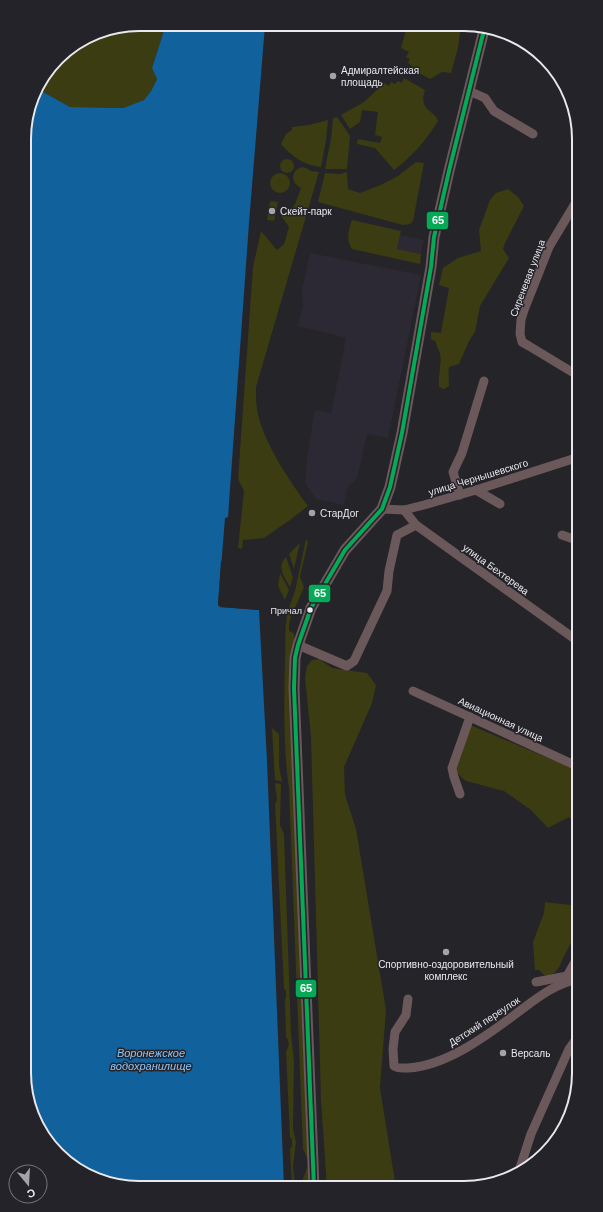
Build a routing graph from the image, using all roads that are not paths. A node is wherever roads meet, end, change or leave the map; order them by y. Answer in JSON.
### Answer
{"nodes":[{"id":1,"x":483,"y":33,"type":"edge"},
{"id":2,"x":469,"y":91,"type":"junction"},
{"id":3,"x":533,"y":134,"type":"dead end"},
{"id":4,"x":572,"y":209,"type":"edge"},
{"id":5,"x":572,"y":369,"type":"edge"},
{"id":6,"x":484,"y":381,"type":"dead end"},
{"id":7,"x":572,"y":459,"type":"edge"},
{"id":8,"x":476,"y":490,"type":"junction"},
{"id":9,"x":460,"y":495,"type":"junction"},
{"id":10,"x":500,"y":504,"type":"dead end"},
{"id":11,"x":382,"y":509,"type":"junction"},
{"id":12,"x":404,"y":510,"type":"junction"},
{"id":13,"x":416,"y":525,"type":"junction"},
{"id":14,"x":562,"y":535,"type":"dead end"},
{"id":15,"x":572,"y":539,"type":"edge"},
{"id":16,"x":572,"y":637,"type":"edge"},
{"id":17,"x":298,"y":645,"type":"junction"},
{"id":18,"x":413,"y":691,"type":"dead end"},
{"id":19,"x":470,"y":717,"type":"junction"},
{"id":20,"x":572,"y":764,"type":"edge"},
{"id":21,"x":460,"y":794,"type":"dead end"},
{"id":22,"x":572,"y":966,"type":"edge"},
{"id":23,"x":572,"y":980,"type":"edge"},
{"id":24,"x":536,"y":982,"type":"dead end"},
{"id":25,"x":408,"y":999,"type":"dead end"},
{"id":26,"x":572,"y":1045,"type":"edge"},
{"id":27,"x":521,"y":1165,"type":"edge"},
{"id":28,"x":314,"y":1181,"type":"edge"}],
"edges":[{"from":1,"to":2,"type":"main road"},
{"from":2,"to":3,"type":"street"},
{"from":2,"to":11,"type":"main road"},
{"from":4,"to":5,"type":"street","name":"Сиреневая улица"},
{"from":6,"to":9,"type":"street"},
{"from":7,"to":8,"type":"street","name":"улица Чернышевского"},
{"from":8,"to":9,"type":"street","name":"улица Чернышевского"},
{"from":8,"to":10,"type":"street"},
{"from":9,"to":12,"type":"street","name":"улица Чернышевского"},
{"from":11,"to":12,"type":"street","name":"улица Чернышевского"},
{"from":11,"to":17,"type":"main road"},
{"from":12,"to":13,"type":"street","name":"улица Бехтерева"},
{"from":13,"to":16,"type":"street","name":"улица Бехтерева"},
{"from":13,"to":17,"type":"street"},
{"from":14,"to":15,"type":"street"},
{"from":17,"to":28,"type":"main road"},
{"from":18,"to":19,"type":"street","name":"Авиационная улица"},
{"from":19,"to":20,"type":"street","name":"Авиационная улица"},
{"from":19,"to":21,"type":"street"},
{"from":22,"to":24,"type":"street"},
{"from":23,"to":25,"type":"street","name":"Детский переулок"},
{"from":26,"to":27,"type":"street"}]}
